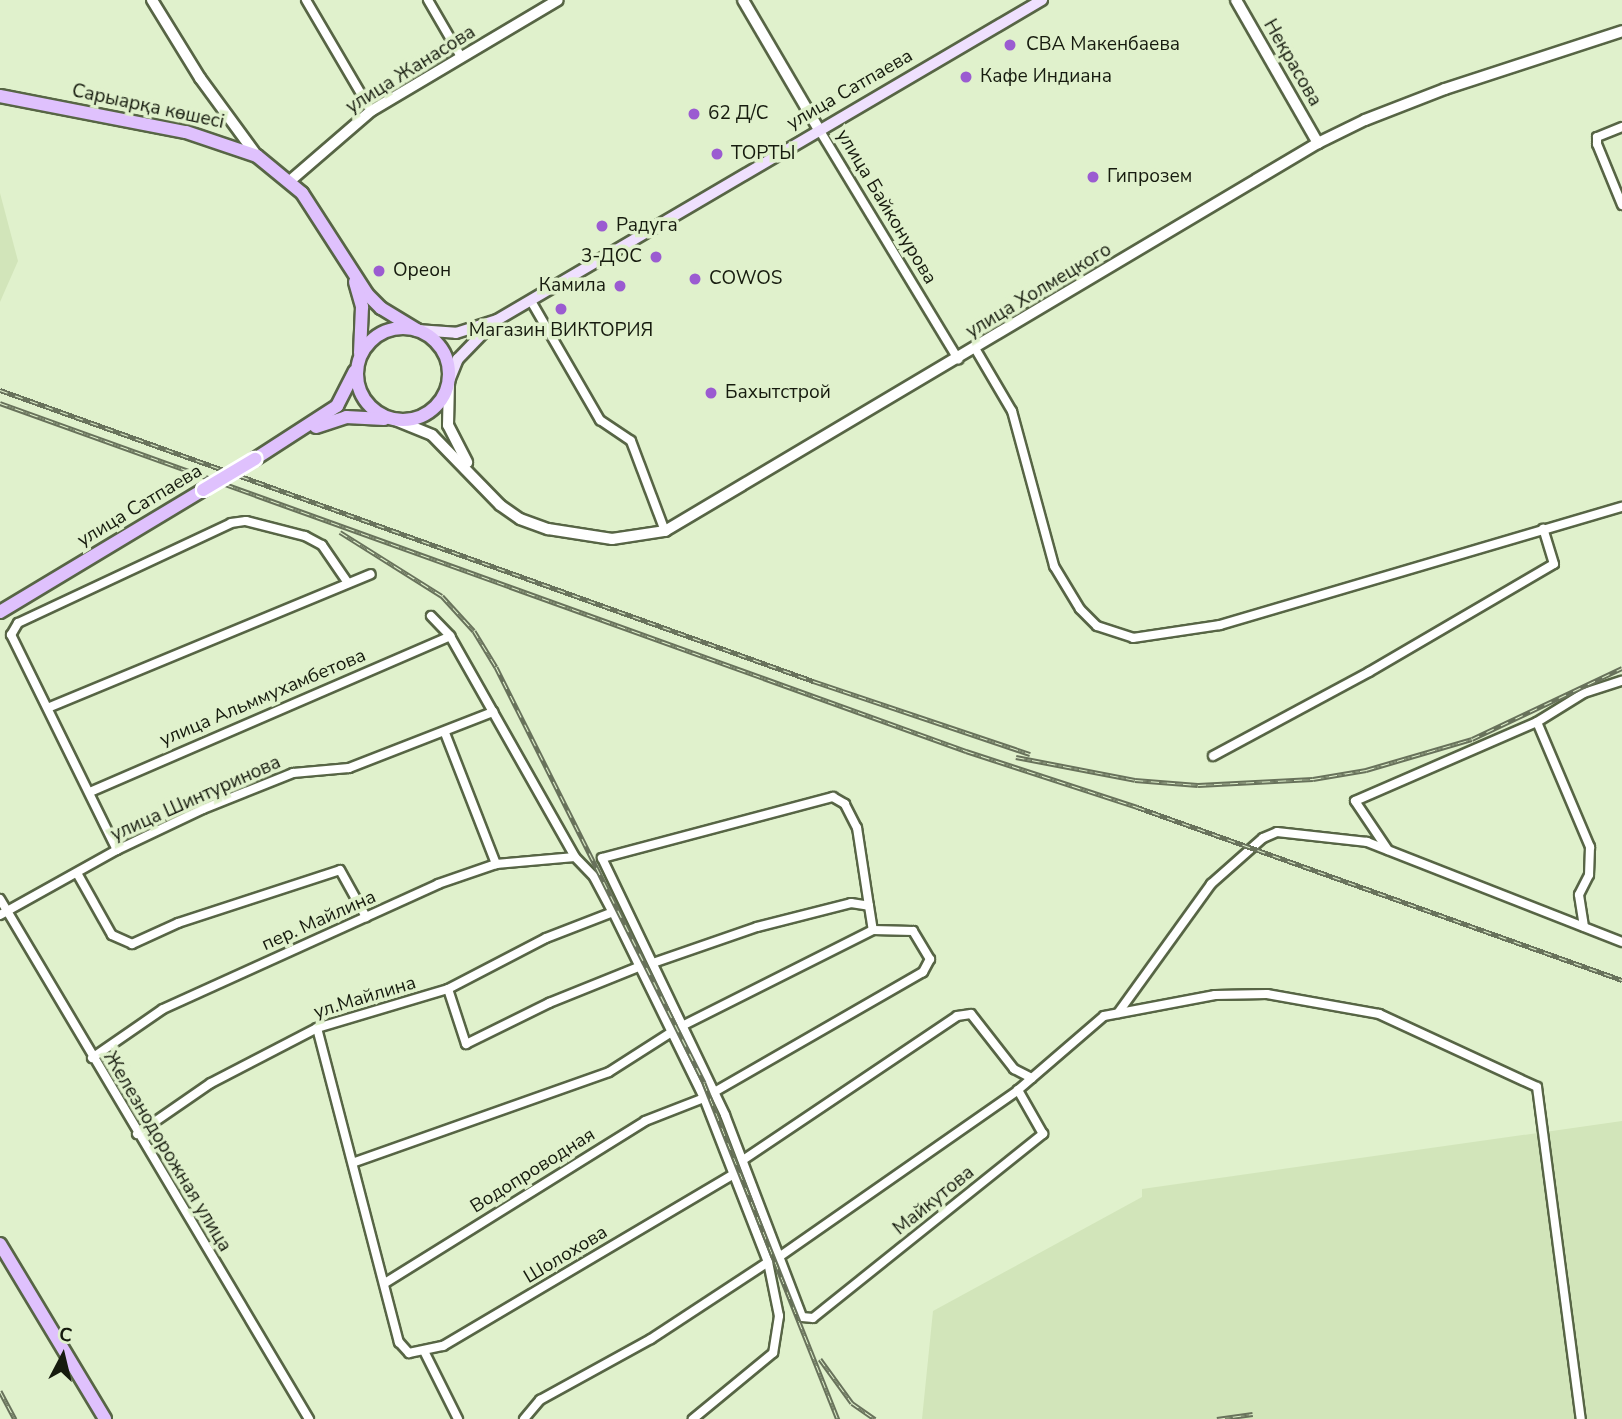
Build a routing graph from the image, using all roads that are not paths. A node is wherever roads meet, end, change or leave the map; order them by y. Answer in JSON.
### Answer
{"nodes":[{"id":1,"x":152,"y":0,"type":"edge"},
{"id":2,"x":306,"y":0,"type":"edge"},
{"id":3,"x":428,"y":0,"type":"edge"},
{"id":4,"x":558,"y":0,"type":"edge"},
{"id":5,"x":743,"y":0,"type":"edge"},
{"id":6,"x":1042,"y":0,"type":"edge"},
{"id":7,"x":1236,"y":0,"type":"edge"},
{"id":8,"x":1622,"y":32,"type":"edge"},
{"id":9,"x":461,"y":57,"type":"junction"},
{"id":10,"x":0,"y":96,"type":"edge"},
{"id":11,"x":371,"y":111,"type":"junction"},
{"id":12,"x":1622,"y":127,"type":"edge"},
{"id":13,"x":820,"y":131,"type":"junction"},
{"id":14,"x":1318,"y":143,"type":"junction"},
{"id":15,"x":257,"y":156,"type":"junction"},
{"id":16,"x":291,"y":180,"type":"junction"},
{"id":17,"x":1622,"y":205,"type":"edge"},
{"id":18,"x":353,"y":275,"type":"junction"},
{"id":19,"x":530,"y":300,"type":"junction"},
{"id":20,"x":497,"y":320,"type":"junction"},
{"id":21,"x":417,"y":330,"type":"junction"},
{"id":22,"x":975,"y":350,"type":"junction"},
{"id":23,"x":958,"y":359,"type":"junction"},
{"id":24,"x":359,"y":360,"type":"junction"},
{"id":25,"x":449,"y":382,"type":"junction"},
{"id":26,"x":393,"y":419,"type":"junction"},
{"id":27,"x":300,"y":433,"type":"junction"},
{"id":28,"x":485,"y":489,"type":"junction"},
{"id":29,"x":1622,"y":507,"type":"edge"},
{"id":30,"x":1543,"y":529,"type":"junction"},
{"id":31,"x":665,"y":531,"type":"junction"},
{"id":32,"x":370,"y":574,"type":"dead end"},
{"id":33,"x":348,"y":583,"type":"junction"},
{"id":34,"x":0,"y":612,"type":"edge"},
{"id":35,"x":431,"y":616,"type":"dead end"},
{"id":36,"x":450,"y":636,"type":"junction"},
{"id":37,"x":1622,"y":681,"type":"edge"},
{"id":38,"x":50,"y":707,"type":"junction"},
{"id":39,"x":492,"y":712,"type":"junction"},
{"id":40,"x":1537,"y":722,"type":"junction"},
{"id":41,"x":445,"y":733,"type":"junction"},
{"id":42,"x":1213,"y":756,"type":"dead end"},
{"id":43,"x":90,"y":792,"type":"junction"},
{"id":44,"x":117,"y":850,"type":"junction"},
{"id":45,"x":1388,"y":850,"type":"junction"},
{"id":46,"x":575,"y":858,"type":"junction"},
{"id":47,"x":496,"y":864,"type":"junction"},
{"id":48,"x":77,"y":873,"type":"junction"},
{"id":49,"x":0,"y":899,"type":"edge"},
{"id":50,"x":869,"y":906,"type":"junction"},
{"id":51,"x":613,"y":912,"type":"junction"},
{"id":52,"x":4,"y":913,"type":"edge"},
{"id":53,"x":366,"y":917,"type":"junction"},
{"id":54,"x":1584,"y":927,"type":"junction"},
{"id":55,"x":873,"y":930,"type":"junction"},
{"id":56,"x":1622,"y":942,"type":"edge"},
{"id":57,"x":653,"y":963,"type":"junction"},
{"id":58,"x":641,"y":966,"type":"junction"},
{"id":59,"x":448,"y":989,"type":"junction"},
{"id":60,"x":1118,"y":1013,"type":"junction"},
{"id":61,"x":682,"y":1026,"type":"junction"},
{"id":62,"x":317,"y":1028,"type":"junction"},
{"id":63,"x":673,"y":1031,"type":"junction"},
{"id":64,"x":92,"y":1058,"type":"junction"},
{"id":65,"x":1032,"y":1078,"type":"junction"},
{"id":66,"x":1018,"y":1090,"type":"junction"},
{"id":67,"x":714,"y":1091,"type":"junction"},
{"id":68,"x":704,"y":1098,"type":"junction"},
{"id":69,"x":725,"y":1115,"type":"junction"},
{"id":70,"x":713,"y":1120,"type":"junction"},
{"id":71,"x":137,"y":1134,"type":"junction"},
{"id":72,"x":743,"y":1160,"type":"junction"},
{"id":73,"x":355,"y":1161,"type":"junction"},
{"id":74,"x":735,"y":1173,"type":"junction"},
{"id":75,"x":0,"y":1244,"type":"edge"},
{"id":76,"x":779,"y":1257,"type":"junction"},
{"id":77,"x":768,"y":1262,"type":"junction"},
{"id":78,"x":385,"y":1283,"type":"junction"},
{"id":79,"x":425,"y":1353,"type":"junction"},
{"id":80,"x":105,"y":1419,"type":"edge"},
{"id":81,"x":309,"y":1419,"type":"edge"},
{"id":82,"x":458,"y":1419,"type":"edge"},
{"id":83,"x":524,"y":1419,"type":"edge"},
{"id":84,"x":693,"y":1419,"type":"edge"},
{"id":85,"x":1581,"y":1419,"type":"edge"}],
"edges":[{"from":1,"to":15,"type":"street"},
{"from":2,"to":11,"type":"street"},
{"from":3,"to":9,"type":"street"},
{"from":4,"to":9,"type":"street","name":"улица Жанасова"},
{"from":5,"to":13,"type":"street","name":"улица Байконурова"},
{"from":6,"to":13,"type":"main road","name":"улица Сатпаева"},
{"from":7,"to":14,"type":"street","name":"Некрасова"},
{"from":8,"to":14,"type":"street","name":"улица Холмецкого"},
{"from":9,"to":11,"type":"street","name":"улица Жанасова"},
{"from":10,"to":15,"type":"main road","name":"Сарыарқа көшесі"},
{"from":11,"to":16,"type":"street","name":"улица Жанасова"},
{"from":12,"to":17,"type":"street"},
{"from":13,"to":19,"type":"main road","name":"улица Сатпаева"},
{"from":13,"to":23,"type":"street","name":"улица Байконурова"},
{"from":14,"to":22,"type":"street","name":"улица Холмецкого"},
{"from":15,"to":16,"type":"main road","name":"Сарыарқа көшесі"},
{"from":16,"to":18,"type":"main road","name":"Сарыарқа көшесі"},
{"from":18,"to":21,"type":"main road"},
{"from":18,"to":24,"type":"main road"},
{"from":19,"to":20,"type":"main road","name":"улица Сатпаева"},
{"from":19,"to":31,"type":"street"},
{"from":20,"to":21,"type":"main road"},
{"from":20,"to":25,"type":"main road"},
{"from":21,"to":24,"type":"main road"},
{"from":21,"to":25,"type":"main road"},
{"from":22,"to":23,"type":"street","name":"улица Холмецкого"},
{"from":22,"to":30,"type":"street"},
{"from":23,"to":31,"type":"street","name":"улица Холмецкого"},
{"from":24,"to":26,"type":"main road"},
{"from":24,"to":27,"type":"main road"},
{"from":25,"to":26,"type":"main road"},
{"from":25,"to":28,"type":"street"},
{"from":26,"to":27,"type":"main road"},
{"from":26,"to":28,"type":"street"},
{"from":27,"to":34,"type":"main road","name":"улица Сатпаева","bridge":true},
{"from":28,"to":31,"type":"street","name":"улица Холмецкого"},
{"from":29,"to":30,"type":"street"},
{"from":30,"to":42,"type":"street"},
{"from":32,"to":33,"type":"street"},
{"from":33,"to":38,"type":"street"},
{"from":33,"to":38,"type":"street"},
{"from":35,"to":36,"type":"street"},
{"from":36,"to":39,"type":"street"},
{"from":36,"to":43,"type":"street","name":"улица Альммухамбетова"},
{"from":37,"to":40,"type":"street"},
{"from":38,"to":43,"type":"street"},
{"from":39,"to":41,"type":"street","name":"улица Шинтуринова"},
{"from":39,"to":46,"type":"street"},
{"from":40,"to":45,"type":"street"},
{"from":40,"to":54,"type":"street"},
{"from":41,"to":44,"type":"street","name":"улица Шинтуринова"},
{"from":41,"to":47,"type":"street"},
{"from":43,"to":44,"type":"street"},
{"from":44,"to":48,"type":"street","name":"улица Шинтуринова"},
{"from":45,"to":54,"type":"street"},
{"from":45,"to":60,"type":"street"},
{"from":46,"to":47,"type":"street","name":"пер. Майлина"},
{"from":46,"to":51,"type":"street"},
{"from":47,"to":53,"type":"street","name":"пер. Майлина"},
{"from":48,"to":52,"type":"street","name":"улица Шинтуринова"},
{"from":48,"to":53,"type":"street"},
{"from":49,"to":52,"type":"street","name":"Железнодорожная улица"},
{"from":50,"to":55,"type":"street"},
{"from":50,"to":57,"type":"street"},
{"from":50,"to":57,"type":"street"},
{"from":51,"to":58,"type":"street"},
{"from":51,"to":59,"type":"street","name":"ул.Майлина"},
{"from":52,"to":64,"type":"street","name":"Железнодорожная улица"},
{"from":53,"to":64,"type":"street","name":"пер. Майлина"},
{"from":54,"to":56,"type":"street"},
{"from":55,"to":61,"type":"street"},
{"from":55,"to":67,"type":"street"},
{"from":57,"to":61,"type":"street"},
{"from":58,"to":59,"type":"street"},
{"from":58,"to":63,"type":"street"},
{"from":59,"to":62,"type":"street","name":"ул.Майлина"},
{"from":60,"to":65,"type":"street"},
{"from":60,"to":85,"type":"street"},
{"from":61,"to":67,"type":"street"},
{"from":62,"to":71,"type":"street","name":"ул.Майлина"},
{"from":62,"to":73,"type":"street"},
{"from":63,"to":68,"type":"street"},
{"from":63,"to":73,"type":"street"},
{"from":64,"to":71,"type":"street","name":"Железнодорожная улица"},
{"from":65,"to":66,"type":"street"},
{"from":65,"to":72,"type":"street"},
{"from":66,"to":76,"type":"street"},
{"from":66,"to":76,"type":"street","name":"Майкутова"},
{"from":67,"to":69,"type":"street"},
{"from":68,"to":70,"type":"street"},
{"from":68,"to":78,"type":"street","name":"Водопроводная"},
{"from":69,"to":70,"type":"street"},
{"from":69,"to":72,"type":"street"},
{"from":70,"to":74,"type":"street"},
{"from":71,"to":81,"type":"street","name":"Железнодорожная улица"},
{"from":72,"to":76,"type":"street"},
{"from":73,"to":78,"type":"street"},
{"from":74,"to":77,"type":"street"},
{"from":74,"to":79,"type":"street","name":"Шолохова"},
{"from":75,"to":80,"type":"main road"},
{"from":77,"to":83,"type":"street"},
{"from":77,"to":84,"type":"street"},
{"from":78,"to":79,"type":"street"},
{"from":79,"to":82,"type":"street"}]}
